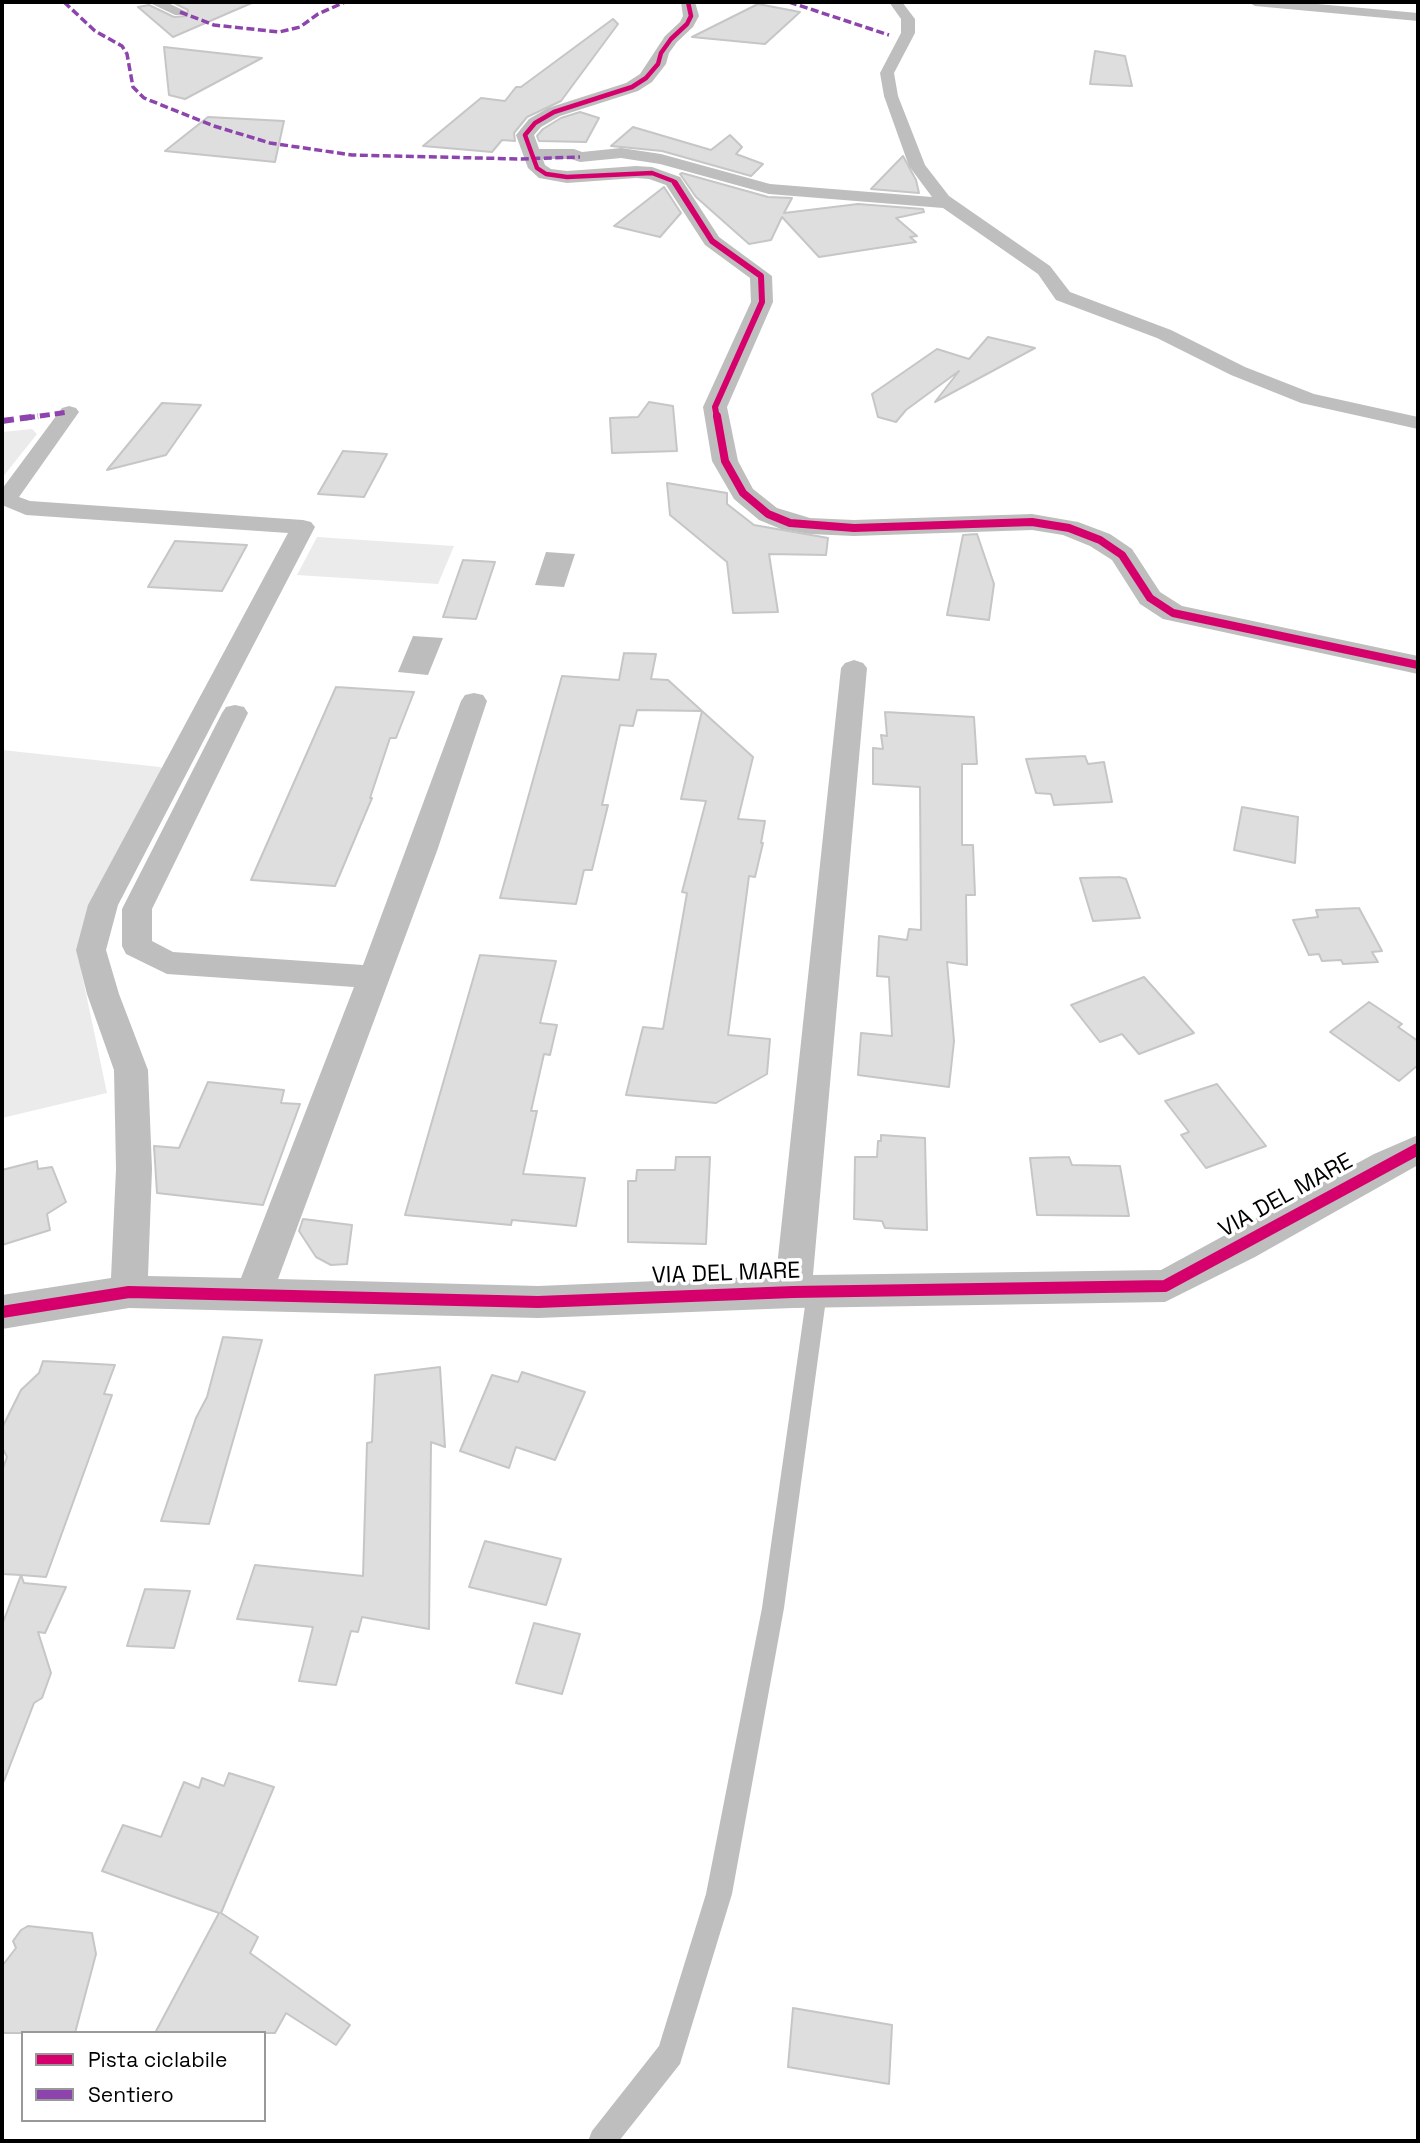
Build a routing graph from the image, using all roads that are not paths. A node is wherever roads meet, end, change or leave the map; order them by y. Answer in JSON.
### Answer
{"nodes":[{"id":1,"x":155,"y":2,"type":"edge"},
{"id":2,"x":688,"y":2,"type":"edge"},
{"id":3,"x":897,"y":2,"type":"edge"},
{"id":4,"x":1255,"y":2,"type":"edge"},
{"id":5,"x":180,"y":12,"type":"dead end"},
{"id":6,"x":1418,"y":17,"type":"edge"},
{"id":7,"x":531,"y":154,"type":"junction"},
{"id":8,"x":948,"y":203,"type":"junction"},
{"id":9,"x":69,"y":412,"type":"dead end"},
{"id":10,"x":1418,"y":423,"type":"edge"},
{"id":11,"x":1418,"y":665,"type":"edge"},
{"id":12,"x":854,"y":668,"type":"dead end"},
{"id":13,"x":474,"y":701,"type":"dead end"},
{"id":14,"x":235,"y":713,"type":"dead end"},
{"id":15,"x":374,"y":977,"type":"junction"},
{"id":16,"x":1418,"y":1149,"type":"edge"},
{"id":17,"x":129,"y":1292,"type":"junction"},
{"id":18,"x":805,"y":1292,"type":"junction"},
{"id":19,"x":253,"y":1295,"type":"junction"},
{"id":20,"x":2,"y":1312,"type":"edge"},
{"id":21,"x":602,"y":2141,"type":"edge"}],
"edges":[{"from":1,"to":5,"type":"street"},
{"from":2,"to":7,"type":"street"},
{"from":3,"to":8,"type":"street"},
{"from":4,"to":6,"type":"street"},
{"from":7,"to":8,"type":"street"},
{"from":7,"to":11,"type":"street"},
{"from":8,"to":10,"type":"street"},
{"from":9,"to":17,"type":"street"},
{"from":12,"to":18,"type":"street"},
{"from":13,"to":15,"type":"street"},
{"from":14,"to":15,"type":"street"},
{"from":15,"to":19,"type":"street"},
{"from":16,"to":18,"type":"street","name":"VIA DEL MARE"},
{"from":17,"to":19,"type":"street","name":"VIA DEL MARE"},
{"from":17,"to":20,"type":"street","name":"VIA DEL MARE"},
{"from":18,"to":19,"type":"street","name":"VIA DEL MARE"},
{"from":18,"to":21,"type":"lane"}]}
